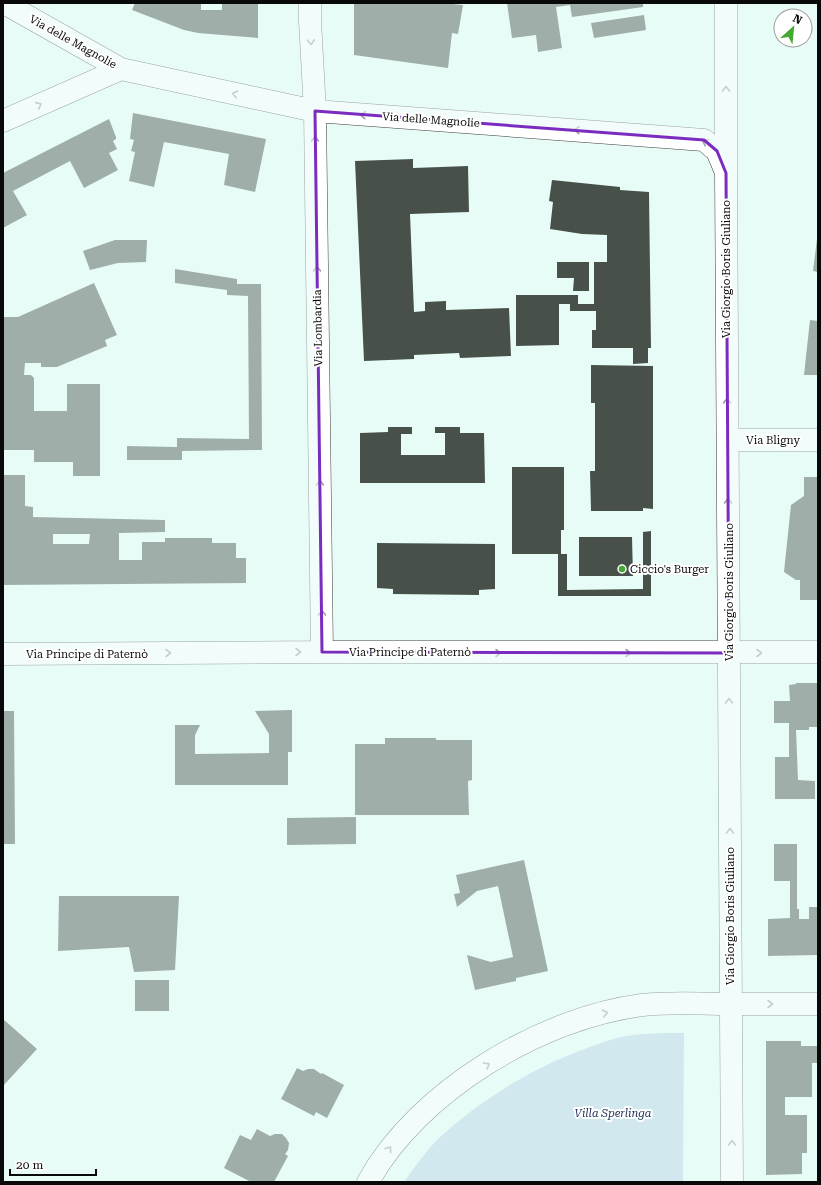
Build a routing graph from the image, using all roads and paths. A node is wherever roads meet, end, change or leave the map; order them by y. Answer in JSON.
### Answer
{"nodes":[{"id":1,"x":4,"y":3,"type":"edge"},
{"id":2,"x":310,"y":3,"type":"edge"},
{"id":3,"x":726,"y":3,"type":"edge"},
{"id":4,"x":121,"y":69,"type":"junction"},
{"id":5,"x":315,"y":111,"type":"junction"},
{"id":6,"x":3,"y":121,"type":"edge"},
{"id":7,"x":726,"y":173,"type":"junction"},
{"id":8,"x":728,"y":440,"type":"junction"},
{"id":9,"x":818,"y":440,"type":"edge"},
{"id":10,"x":322,"y":652,"type":"junction"},
{"id":11,"x":818,"y":652,"type":"edge"},
{"id":12,"x":729,"y":653,"type":"junction"},
{"id":13,"x":3,"y":654,"type":"edge"},
{"id":14,"x":731,"y":1004,"type":"junction"},
{"id":15,"x":818,"y":1004,"type":"edge"},
{"id":16,"x":368,"y":1182,"type":"edge"},
{"id":17,"x":732,"y":1182,"type":"edge"}],
"edges":[{"from":1,"to":4,"type":"street","name":"Via delle Magnolie"},
{"from":2,"to":5,"type":"street","name":"Via Lombardia","one_way":true},
{"from":7,"to":3,"type":"street","name":"Via Giorgio Boris Giuliano","one_way":true},
{"from":5,"to":4,"type":"street","name":"Via delle Magnolie","one_way":true},
{"from":6,"to":4,"type":"street","name":"Via delle Magnolie","one_way":true},
{"from":7,"to":5,"type":"street","name":"Via delle Magnolie","one_way":true},
{"from":10,"to":5,"type":"street","name":"Via Lombardia","one_way":true},
{"from":8,"to":7,"type":"street","name":"Via Giorgio Boris Giuliano","one_way":true},
{"from":8,"to":9,"type":"street","name":"Via Bligny"},
{"from":12,"to":8,"type":"street","name":"Via Giorgio Boris Giuliano","one_way":true},
{"from":10,"to":12,"type":"street","name":"Via Principe di Paternò","one_way":true},
{"from":13,"to":10,"type":"street","name":"Via Principe di Paternò","one_way":true},
{"from":12,"to":11,"type":"street","name":"Via Principe di Paternò","one_way":true},
{"from":14,"to":12,"type":"street","name":"Via Giorgio Boris Giuliano","one_way":true},
{"from":14,"to":15,"type":"street","one_way":true},
{"from":16,"to":14,"type":"street","one_way":true},
{"from":17,"to":14,"type":"street","name":"Via Giorgio Boris Giuliano","one_way":true}]}
